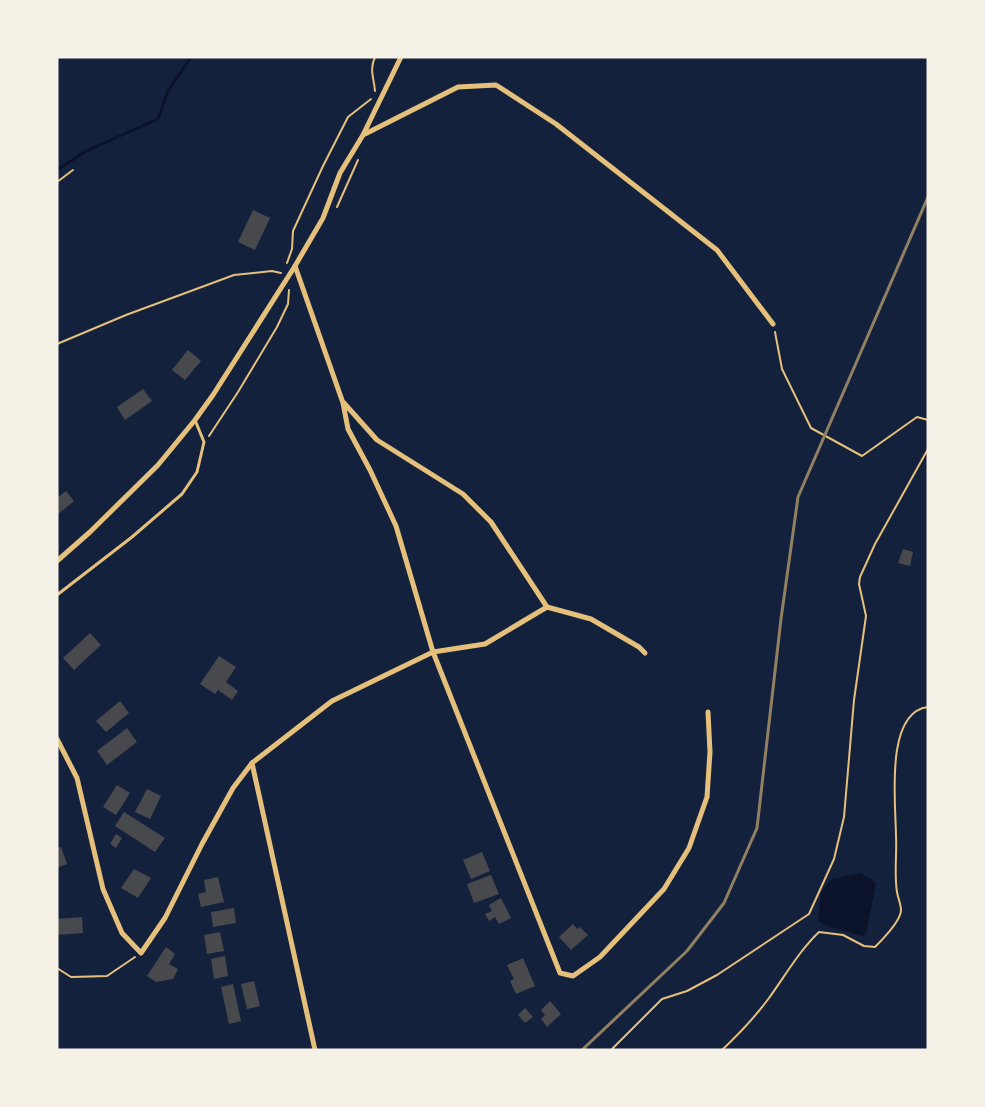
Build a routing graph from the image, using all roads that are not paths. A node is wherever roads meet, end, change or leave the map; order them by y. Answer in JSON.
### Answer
{"nodes":[{"id":1,"x":401,"y":57,"type":"edge"},
{"id":2,"x":363,"y":135,"type":"junction"},
{"id":3,"x":295,"y":266,"type":"junction"},
{"id":4,"x":773,"y":324,"type":"road end"},
{"id":5,"x":343,"y":403,"type":"junction"},
{"id":6,"x":195,"y":420,"type":"junction"},
{"id":7,"x":57,"y":561,"type":"edge"},
{"id":8,"x":57,"y":595,"type":"edge"},
{"id":9,"x":547,"y":607,"type":"junction"},
{"id":10,"x":433,"y":652,"type":"junction"},
{"id":11,"x":645,"y":653,"type":"dead end"},
{"id":12,"x":708,"y":712,"type":"dead end"},
{"id":13,"x":57,"y":739,"type":"edge"},
{"id":14,"x":252,"y":763,"type":"junction"},
{"id":15,"x":315,"y":1050,"type":"edge"}],
"edges":[{"from":1,"to":2,"type":"street"},
{"from":2,"to":3,"type":"street"},
{"from":2,"to":4,"type":"street"},
{"from":3,"to":5,"type":"street"},
{"from":3,"to":6,"type":"street"},
{"from":5,"to":9,"type":"street"},
{"from":5,"to":10,"type":"street"},
{"from":6,"to":7,"type":"street"},
{"from":6,"to":8,"type":"lane"},
{"from":9,"to":10,"type":"street"},
{"from":9,"to":11,"type":"street"},
{"from":10,"to":12,"type":"street"},
{"from":10,"to":14,"type":"street"},
{"from":13,"to":14,"type":"street"},
{"from":14,"to":15,"type":"street"}]}
